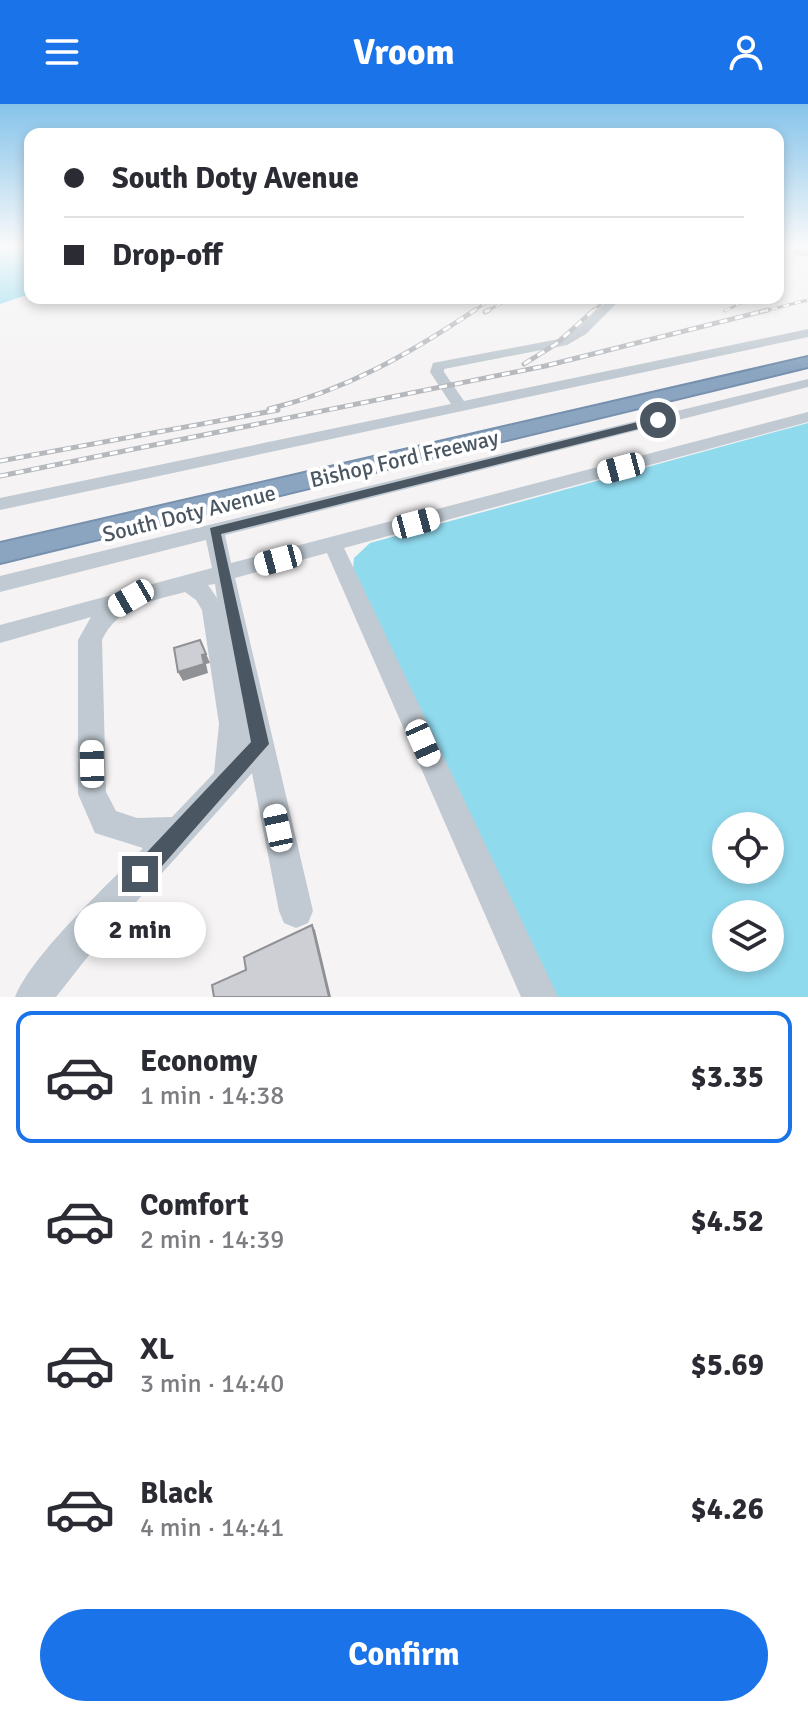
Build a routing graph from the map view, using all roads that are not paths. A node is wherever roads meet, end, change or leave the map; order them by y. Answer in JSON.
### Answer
{"nodes":[{"id":1,"x":611,"y":304,"type":"edge"},
{"id":2,"x":808,"y":333,"type":"edge"},
{"id":3,"x":808,"y":350,"type":"edge"},
{"id":4,"x":808,"y":362,"type":"edge"},
{"id":5,"x":808,"y":383,"type":"edge"},
{"id":6,"x":461,"y":408,"type":"junction"},
{"id":7,"x":808,"y":417,"type":"edge"},
{"id":8,"x":0,"y":504,"type":"edge"},
{"id":9,"x":214,"y":531,"type":"junction"},
{"id":10,"x":0,"y":534,"type":"edge"},
{"id":11,"x":333,"y":545,"type":"junction"},
{"id":12,"x":0,"y":553,"type":"edge"},
{"id":13,"x":224,"y":575,"type":"junction"},
{"id":14,"x":0,"y":584,"type":"edge"},
{"id":15,"x":190,"y":584,"type":"junction"},
{"id":16,"x":131,"y":598,"type":"junction"},
{"id":17,"x":0,"y":634,"type":"edge"},
{"id":18,"x":260,"y":744,"type":"junction"},
{"id":19,"x":228,"y":780,"type":"junction"},
{"id":20,"x":180,"y":832,"type":"junction"},
{"id":21,"x":296,"y":911,"type":"dead end"},
{"id":22,"x":33,"y":997,"type":"edge"},
{"id":23,"x":540,"y":997,"type":"edge"}],
"edges":[{"from":1,"to":6,"type":"street"},
{"from":2,"to":6,"type":"street","name":"South Doty Avenue"},
{"from":3,"to":10,"type":"highway","name":"Bishop Ford Freeway"},
{"from":4,"to":12,"type":"highway","name":"Bishop Ford Freeway"},
{"from":5,"to":9,"type":"street","name":"South Doty Avenue"},
{"from":6,"to":8,"type":"street","name":"South Doty Avenue"},
{"from":7,"to":11,"type":"street"},
{"from":9,"to":13,"type":"street"},
{"from":9,"to":14,"type":"street","name":"South Doty Avenue"},
{"from":11,"to":13,"type":"street"},
{"from":11,"to":23,"type":"street"},
{"from":13,"to":15,"type":"street"},
{"from":13,"to":18,"type":"street"},
{"from":15,"to":16,"type":"street"},
{"from":15,"to":19,"type":"street"},
{"from":16,"to":17,"type":"street"},
{"from":16,"to":20,"type":"street"},
{"from":18,"to":19,"type":"street"},
{"from":18,"to":21,"type":"street"},
{"from":19,"to":20,"type":"street"},
{"from":20,"to":22,"type":"street"}]}
